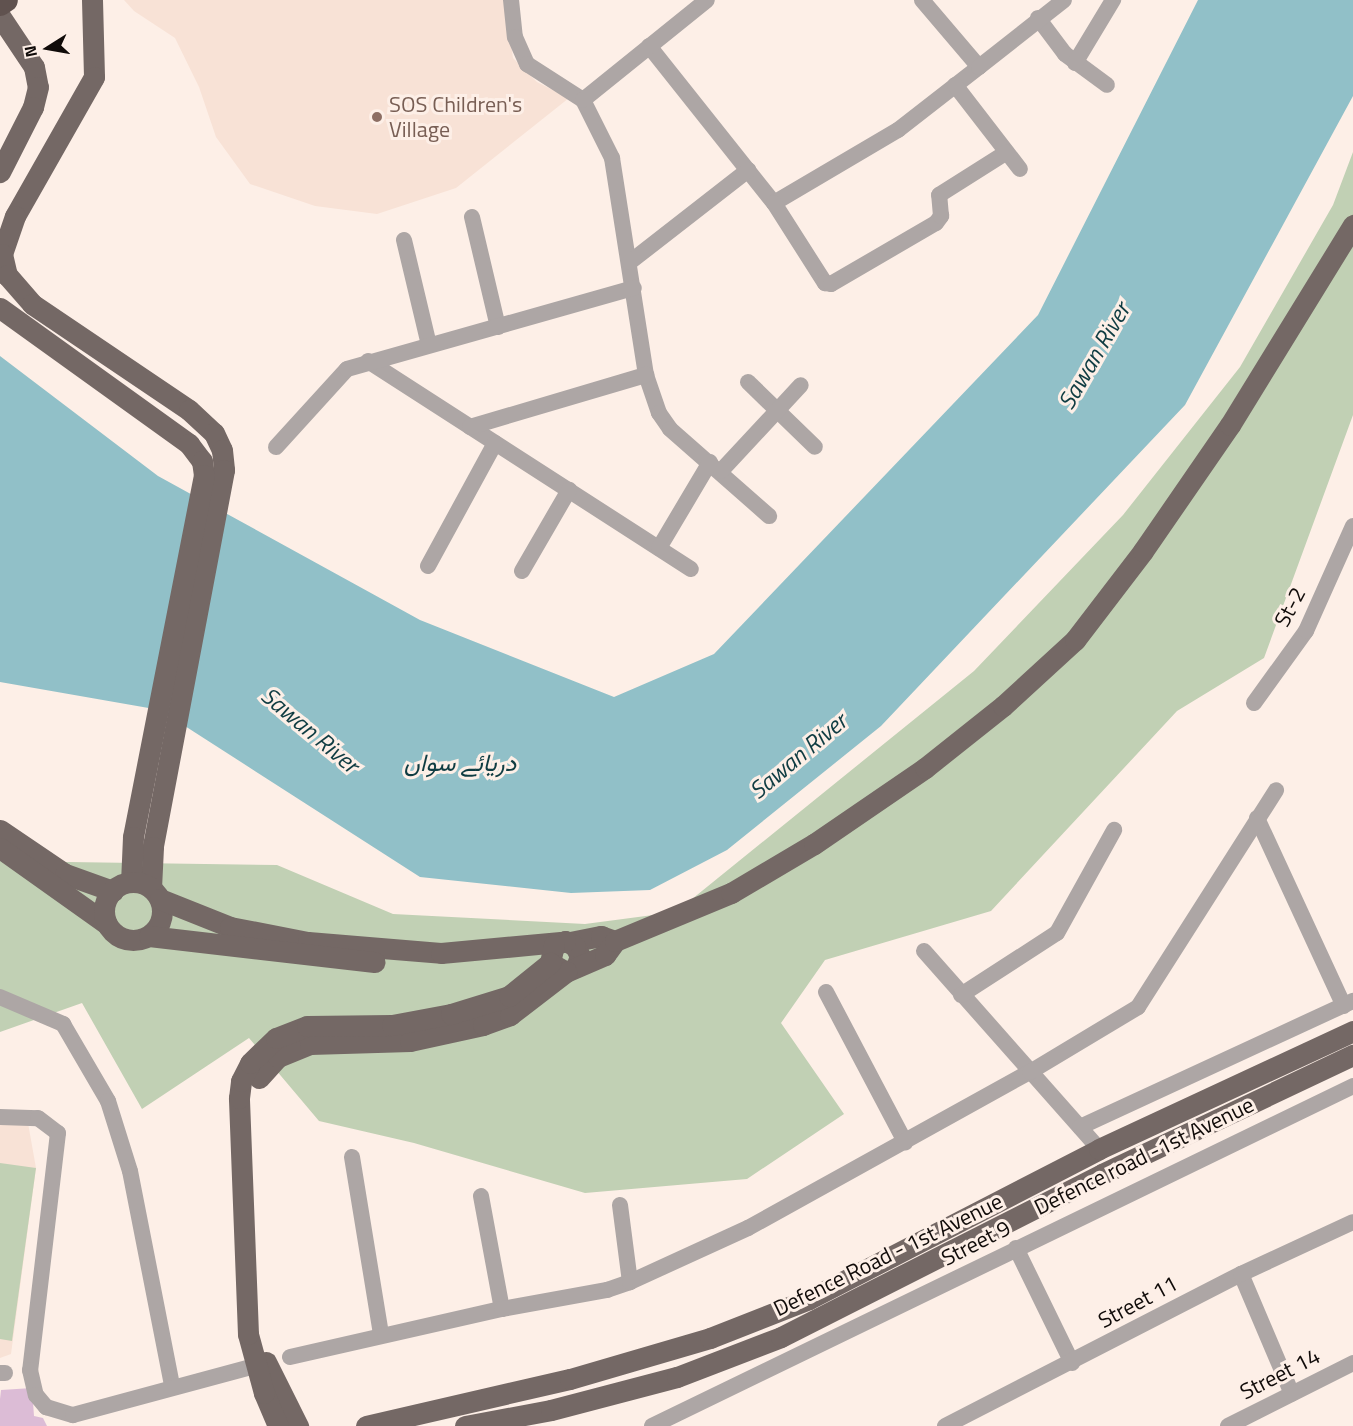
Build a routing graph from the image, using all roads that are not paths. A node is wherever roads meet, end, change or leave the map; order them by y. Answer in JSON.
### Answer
{"nodes":[{"id":1,"x":6,"y":0,"type":"edge"},
{"id":2,"x":92,"y":0,"type":"edge"},
{"id":3,"x":511,"y":0,"type":"edge"},
{"id":4,"x":707,"y":0,"type":"edge"},
{"id":5,"x":922,"y":0,"type":"edge"},
{"id":6,"x":1064,"y":0,"type":"edge"},
{"id":7,"x":1113,"y":0,"type":"edge"},
{"id":8,"x":0,"y":4,"type":"edge"},
{"id":9,"x":0,"y":16,"type":"edge"},
{"id":10,"x":1038,"y":18,"type":"junction"},
{"id":11,"x":650,"y":46,"type":"junction"},
{"id":12,"x":1075,"y":63,"type":"junction"},
{"id":13,"x":979,"y":67,"type":"junction"},
{"id":14,"x":955,"y":85,"type":"junction"},
{"id":15,"x":1107,"y":85,"type":"dead end"},
{"id":16,"x":583,"y":100,"type":"junction"},
{"id":17,"x":1007,"y":152,"type":"junction"},
{"id":18,"x":1020,"y":169,"type":"dead end"},
{"id":19,"x":748,"y":170,"type":"junction"},
{"id":20,"x":0,"y":172,"type":"edge"},
{"id":21,"x":774,"y":203,"type":"junction"},
{"id":22,"x":472,"y":217,"type":"dead end"},
{"id":23,"x":1353,"y":225,"type":"edge"},
{"id":24,"x":404,"y":240,"type":"dead end"},
{"id":25,"x":630,"y":262,"type":"junction"},
{"id":26,"x":634,"y":288,"type":"junction"},
{"id":27,"x":0,"y":308,"type":"edge"},
{"id":28,"x":498,"y":327,"type":"junction"},
{"id":29,"x":429,"y":345,"type":"junction"},
{"id":30,"x":368,"y":362,"type":"junction"},
{"id":31,"x":646,"y":375,"type":"junction"},
{"id":32,"x":748,"y":382,"type":"dead end"},
{"id":33,"x":801,"y":385,"type":"dead end"},
{"id":34,"x":775,"y":413,"type":"junction"},
{"id":35,"x":470,"y":427,"type":"junction"},
{"id":36,"x":495,"y":443,"type":"junction"},
{"id":37,"x":276,"y":447,"type":"dead end"},
{"id":38,"x":814,"y":447,"type":"dead end"},
{"id":39,"x":715,"y":467,"type":"junction"},
{"id":40,"x":214,"y":473,"type":"junction"},
{"id":41,"x":569,"y":490,"type":"junction"},
{"id":42,"x":769,"y":516,"type":"dead end"},
{"id":43,"x":1353,"y":526,"type":"edge"},
{"id":44,"x":659,"y":548,"type":"junction"},
{"id":45,"x":428,"y":566,"type":"dead end"},
{"id":46,"x":692,"y":568,"type":"dead end"},
{"id":47,"x":522,"y":571,"type":"dead end"},
{"id":48,"x":1254,"y":703,"type":"dead end"},
{"id":49,"x":1276,"y":790,"type":"dead end"},
{"id":50,"x":1257,"y":818,"type":"junction"},
{"id":51,"x":0,"y":830,"type":"edge"},
{"id":52,"x":1114,"y":830,"type":"dead end"},
{"id":53,"x":0,"y":848,"type":"edge"},
{"id":54,"x":139,"y":890,"type":"junction"},
{"id":55,"x":107,"y":924,"type":"junction"},
{"id":56,"x":149,"y":936,"type":"junction"},
{"id":57,"x":924,"y":951,"type":"dead end"},
{"id":58,"x":562,"y":957,"type":"junction"},
{"id":59,"x":826,"y":992,"type":"dead end"},
{"id":60,"x":961,"y":995,"type":"junction"},
{"id":61,"x":0,"y":997,"type":"edge"},
{"id":62,"x":1348,"y":1004,"type":"edge"},
{"id":63,"x":1353,"y":1031,"type":"edge"},
{"id":64,"x":1353,"y":1055,"type":"edge"},
{"id":65,"x":1030,"y":1072,"type":"junction"},
{"id":66,"x":1353,"y":1086,"type":"edge"},
{"id":67,"x":0,"y":1118,"type":"edge"},
{"id":68,"x":1080,"y":1127,"type":"junction"},
{"id":69,"x":905,"y":1142,"type":"junction"},
{"id":70,"x":1099,"y":1149,"type":"junction"},
{"id":71,"x":352,"y":1157,"type":"dead end"},
{"id":72,"x":1023,"y":1188,"type":"junction"},
{"id":73,"x":481,"y":1196,"type":"dead end"},
{"id":74,"x":620,"y":1205,"type":"dead end"},
{"id":75,"x":1032,"y":1210,"type":"junction"},
{"id":76,"x":1353,"y":1222,"type":"edge"},
{"id":77,"x":1016,"y":1248,"type":"junction"},
{"id":78,"x":1241,"y":1274,"type":"junction"},
{"id":79,"x":630,"y":1282,"type":"junction"},
{"id":80,"x":502,"y":1309,"type":"junction"},
{"id":81,"x":381,"y":1335,"type":"junction"},
{"id":82,"x":290,"y":1357,"type":"dead end"},
{"id":83,"x":1072,"y":1363,"type":"junction"},
{"id":84,"x":1353,"y":1363,"type":"edge"},
{"id":85,"x":255,"y":1366,"type":"junction"},
{"id":86,"x":172,"y":1385,"type":"junction"},
{"id":87,"x":1292,"y":1394,"type":"junction"},
{"id":88,"x":278,"y":1426,"type":"edge"},
{"id":89,"x":298,"y":1426,"type":"edge"},
{"id":90,"x":366,"y":1426,"type":"edge"},
{"id":91,"x":465,"y":1426,"type":"edge"},
{"id":92,"x":652,"y":1426,"type":"edge"},
{"id":93,"x":945,"y":1426,"type":"edge"},
{"id":94,"x":1228,"y":1426,"type":"edge"}],
"edges":[{"from":1,"to":8,"type":"highway"},
{"from":2,"to":40,"type":"main road"},
{"from":3,"to":16,"type":"street"},
{"from":4,"to":11,"type":"street"},
{"from":5,"to":13,"type":"street"},
{"from":6,"to":10,"type":"street"},
{"from":7,"to":12,"type":"street"},
{"from":9,"to":20,"type":"main road"},
{"from":10,"to":12,"type":"street"},
{"from":10,"to":13,"type":"street"},
{"from":11,"to":16,"type":"street"},
{"from":11,"to":19,"type":"street"},
{"from":12,"to":15,"type":"street"},
{"from":13,"to":14,"type":"street"},
{"from":14,"to":17,"type":"street"},
{"from":14,"to":21,"type":"street"},
{"from":16,"to":25,"type":"street"},
{"from":17,"to":18,"type":"street"},
{"from":17,"to":21,"type":"street"},
{"from":19,"to":21,"type":"street"},
{"from":19,"to":25,"type":"street"},
{"from":22,"to":28,"type":"street"},
{"from":23,"to":58,"type":"main road"},
{"from":24,"to":29,"type":"street"},
{"from":25,"to":26,"type":"street"},
{"from":26,"to":28,"type":"street"},
{"from":26,"to":31,"type":"street"},
{"from":27,"to":40,"type":"main road"},
{"from":28,"to":29,"type":"street"},
{"from":29,"to":30,"type":"street"},
{"from":30,"to":35,"type":"street"},
{"from":30,"to":37,"type":"street"},
{"from":31,"to":35,"type":"street"},
{"from":31,"to":39,"type":"street"},
{"from":32,"to":34,"type":"street"},
{"from":33,"to":34,"type":"street"},
{"from":34,"to":38,"type":"street"},
{"from":34,"to":39,"type":"street"},
{"from":35,"to":36,"type":"street"},
{"from":36,"to":41,"type":"street"},
{"from":36,"to":45,"type":"street"},
{"from":39,"to":42,"type":"street"},
{"from":39,"to":44,"type":"street"},
{"from":40,"to":54,"type":"main road"},
{"from":40,"to":54,"type":"main road"},
{"from":41,"to":44,"type":"street"},
{"from":41,"to":47,"type":"street"},
{"from":43,"to":48,"type":"street","name":"St-2"},
{"from":44,"to":46,"type":"street"},
{"from":49,"to":50,"type":"street"},
{"from":50,"to":62,"type":"street"},
{"from":50,"to":65,"type":"street"},
{"from":51,"to":54,"type":"main road"},
{"from":52,"to":60,"type":"street"},
{"from":53,"to":55,"type":"main road"},
{"from":54,"to":55,"type":"main road"},
{"from":54,"to":56,"type":"main road"},
{"from":54,"to":58,"type":"main road"},
{"from":55,"to":56,"type":"main road"},
{"from":56,"to":58,"type":"main road"},
{"from":57,"to":60,"type":"street"},
{"from":58,"to":85,"type":"main road"},
{"from":58,"to":89,"type":"main road"},
{"from":59,"to":69,"type":"street"},
{"from":60,"to":65,"type":"street"},
{"from":61,"to":86,"type":"street"},
{"from":62,"to":68,"type":"street"},
{"from":63,"to":70,"type":"main road","name":"Defence Road - 1st Avenue"},
{"from":64,"to":75,"type":"main road","name":"Defence road -1st Avenue"},
{"from":65,"to":68,"type":"street"},
{"from":65,"to":69,"type":"street"},
{"from":66,"to":77,"type":"street","name":"Street 9"},
{"from":67,"to":86,"type":"street"},
{"from":68,"to":70,"type":"street"},
{"from":69,"to":79,"type":"street"},
{"from":70,"to":72,"type":"main road","name":"Defence Road - 1st Avenue"},
{"from":71,"to":81,"type":"street"},
{"from":72,"to":75,"type":"main road"},
{"from":72,"to":90,"type":"main road","name":"Defence Road - 1st Avenue"},
{"from":73,"to":80,"type":"street"},
{"from":74,"to":79,"type":"street"},
{"from":75,"to":91,"type":"main road","name":"Defence road -1st Avenue"},
{"from":76,"to":78,"type":"street","name":"Street 11"},
{"from":77,"to":83,"type":"street"},
{"from":77,"to":92,"type":"street","name":"Street 9"},
{"from":78,"to":83,"type":"street","name":"Street 11"},
{"from":78,"to":87,"type":"street"},
{"from":79,"to":80,"type":"street"},
{"from":80,"to":81,"type":"street"},
{"from":81,"to":82,"type":"street"},
{"from":83,"to":93,"type":"street","name":"Street 11"},
{"from":84,"to":87,"type":"street","name":"Street 14"},
{"from":85,"to":86,"type":"street"},
{"from":85,"to":88,"type":"main road"},
{"from":87,"to":94,"type":"street","name":"Street 14"}]}
